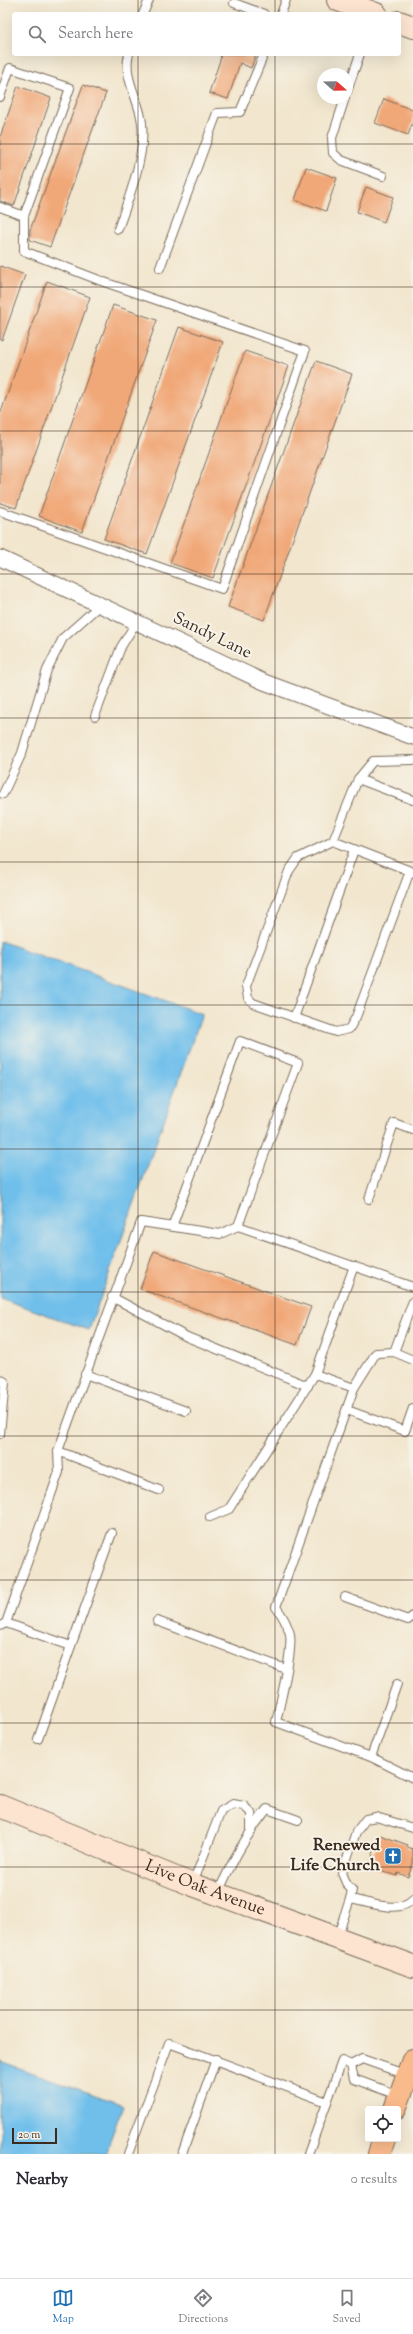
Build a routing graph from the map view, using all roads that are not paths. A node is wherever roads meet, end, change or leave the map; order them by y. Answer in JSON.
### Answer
{"nodes":[{"id":1,"x":149,"y":0,"type":"edge"},
{"id":2,"x":286,"y":0,"type":"edge"},
{"id":3,"x":338,"y":0,"type":"edge"},
{"id":4,"x":234,"y":3,"type":"dead end"},
{"id":5,"x":144,"y":12,"type":"edge"},
{"id":6,"x":259,"y":12,"type":"edge"},
{"id":7,"x":282,"y":12,"type":"edge"},
{"id":8,"x":370,"y":12,"type":"edge"},
{"id":9,"x":401,"y":23,"type":"edge"},
{"id":10,"x":413,"y":27,"type":"edge"},
{"id":11,"x":129,"y":56,"type":"edge"},
{"id":12,"x":263,"y":56,"type":"edge"},
{"id":13,"x":359,"y":56,"type":"edge"},
{"id":14,"x":353,"y":74,"type":"edge"},
{"id":15,"x":0,"y":97,"type":"edge"},
{"id":16,"x":342,"y":104,"type":"edge"},
{"id":17,"x":383,"y":176,"type":"dead end"},
{"id":18,"x":0,"y":207,"type":"edge"},
{"id":19,"x":24,"y":216,"type":"junction"},
{"id":20,"x":118,"y":229,"type":"dead end"},
{"id":21,"x":160,"y":268,"type":"dead end"},
{"id":22,"x":0,"y":511,"type":"edge"},
{"id":23,"x":0,"y":558,"type":"edge"},
{"id":24,"x":101,"y":604,"type":"junction"},
{"id":25,"x":137,"y":621,"type":"junction"},
{"id":26,"x":95,"y":716,"type":"dead end"},
{"id":27,"x":413,"y":737,"type":"edge"},
{"id":28,"x":413,"y":760,"type":"edge"},
{"id":29,"x":358,"y":779,"type":"junction"},
{"id":30,"x":3,"y":794,"type":"dead end"},
{"id":31,"x":413,"y":800,"type":"edge"},
{"id":32,"x":333,"y":842,"type":"junction"},
{"id":33,"x":354,"y":850,"type":"junction"},
{"id":34,"x":412,"y":872,"type":"edge"},
{"id":35,"x":294,"y":1018,"type":"junction"},
{"id":36,"x":413,"y":1130,"type":"edge"},
{"id":37,"x":369,"y":1200,"type":"dead end"},
{"id":38,"x":172,"y":1226,"type":"junction"},
{"id":39,"x":238,"y":1226,"type":"junction"},
{"id":40,"x":354,"y":1266,"type":"junction"},
{"id":41,"x":413,"y":1287,"type":"edge"},
{"id":42,"x":112,"y":1296,"type":"junction"},
{"id":43,"x":413,"y":1301,"type":"edge"},
{"id":44,"x":394,"y":1352,"type":"junction"},
{"id":45,"x":413,"y":1360,"type":"edge"},
{"id":46,"x":85,"y":1374,"type":"junction"},
{"id":47,"x":315,"y":1374,"type":"junction"},
{"id":48,"x":0,"y":1379,"type":"edge"},
{"id":49,"x":308,"y":1386,"type":"junction"},
{"id":50,"x":354,"y":1388,"type":"junction"},
{"id":51,"x":413,"y":1408,"type":"edge"},
{"id":52,"x":346,"y":1410,"type":"junction"},
{"id":53,"x":186,"y":1411,"type":"dead end"},
{"id":54,"x":0,"y":1434,"type":"edge"},
{"id":55,"x":58,"y":1451,"type":"junction"},
{"id":56,"x":159,"y":1490,"type":"dead end"},
{"id":57,"x":210,"y":1517,"type":"dead end"},
{"id":58,"x":112,"y":1533,"type":"dead end"},
{"id":59,"x":345,"y":1597,"type":"dead end"},
{"id":60,"x":413,"y":1616,"type":"edge"},
{"id":61,"x":157,"y":1621,"type":"dead end"},
{"id":62,"x":3,"y":1625,"type":"edge"},
{"id":63,"x":71,"y":1646,"type":"junction"},
{"id":64,"x":286,"y":1669,"type":"junction"},
{"id":65,"x":397,"y":1684,"type":"dead end"},
{"id":66,"x":38,"y":1739,"type":"dead end"},
{"id":67,"x":371,"y":1757,"type":"junction"},
{"id":68,"x":413,"y":1778,"type":"edge"},
{"id":69,"x":0,"y":1806,"type":"edge"},
{"id":70,"x":298,"y":1820,"type":"dead end"},
{"id":71,"x":251,"y":1828,"type":"junction"},
{"id":72,"x":413,"y":1828,"type":"edge"},
{"id":73,"x":193,"y":1885,"type":"junction"},
{"id":74,"x":218,"y":1894,"type":"junction"},
{"id":75,"x":350,"y":1899,"type":"junction"},
{"id":76,"x":413,"y":1899,"type":"edge"},
{"id":77,"x":337,"y":1938,"type":"junction"},
{"id":78,"x":413,"y":1966,"type":"edge"},
{"id":79,"x":216,"y":2059,"type":"junction"},
{"id":80,"x":350,"y":2065,"type":"junction"},
{"id":81,"x":410,"y":2067,"type":"edge"},
{"id":82,"x":327,"y":2102,"type":"junction"},
{"id":83,"x":398,"y":2102,"type":"edge"},
{"id":84,"x":383,"y":2142,"type":"edge"},
{"id":85,"x":128,"y":2154,"type":"edge"},
{"id":86,"x":182,"y":2154,"type":"edge"},
{"id":87,"x":308,"y":2154,"type":"edge"},
{"id":88,"x":378,"y":2154,"type":"edge"}],
"edges":[{"from":1,"to":5,"type":"lane"},
{"from":2,"to":7,"type":"lane"},
{"from":3,"to":8,"type":"street"},
{"from":4,"to":6,"type":"lane"},
{"from":9,"to":10,"type":"street"},
{"from":11,"to":20,"type":"lane"},
{"from":12,"to":21,"type":"lane"},
{"from":13,"to":14,"type":"lane"},
{"from":15,"to":19,"type":"lane"},
{"from":16,"to":17,"type":"lane"},
{"from":18,"to":19,"type":"lane"},
{"from":19,"to":22,"type":"lane"},
{"from":23,"to":24,"type":"street","name":"Sandy Lane"},
{"from":24,"to":25,"type":"street","name":"Sandy Lane"},
{"from":24,"to":30,"type":"lane"},
{"from":25,"to":26,"type":"lane"},
{"from":25,"to":27,"type":"street","name":"Sandy Lane"},
{"from":28,"to":29,"type":"lane"},
{"from":29,"to":31,"type":"lane"},
{"from":29,"to":32,"type":"lane"},
{"from":32,"to":33,"type":"lane"},
{"from":32,"to":35,"type":"lane"},
{"from":33,"to":34,"type":"lane"},
{"from":33,"to":35,"type":"lane"},
{"from":34,"to":35,"type":"lane"},
{"from":36,"to":37,"type":"lane"},
{"from":38,"to":39,"type":"lane"},
{"from":38,"to":39,"type":"lane"},
{"from":38,"to":42,"type":"lane"},
{"from":39,"to":40,"type":"lane"},
{"from":40,"to":41,"type":"lane"},
{"from":40,"to":47,"type":"lane"},
{"from":42,"to":46,"type":"lane"},
{"from":42,"to":49,"type":"lane"},
{"from":43,"to":44,"type":"lane"},
{"from":44,"to":45,"type":"lane"},
{"from":44,"to":50,"type":"lane"},
{"from":46,"to":53,"type":"lane"},
{"from":46,"to":55,"type":"lane"},
{"from":47,"to":49,"type":"lane"},
{"from":47,"to":50,"type":"lane"},
{"from":48,"to":54,"type":"lane"},
{"from":49,"to":57,"type":"lane"},
{"from":50,"to":52,"type":"lane"},
{"from":51,"to":52,"type":"lane"},
{"from":52,"to":64,"type":"lane"},
{"from":55,"to":56,"type":"lane"},
{"from":55,"to":62,"type":"lane"},
{"from":58,"to":63,"type":"lane"},
{"from":59,"to":60,"type":"lane"},
{"from":61,"to":64,"type":"lane"},
{"from":62,"to":63,"type":"lane"},
{"from":63,"to":66,"type":"lane"},
{"from":64,"to":67,"type":"lane"},
{"from":65,"to":67,"type":"lane"},
{"from":67,"to":68,"type":"lane"},
{"from":69,"to":73,"type":"street","name":"Live Oak Avenue"},
{"from":70,"to":71,"type":"lane"},
{"from":71,"to":73,"type":"lane"},
{"from":71,"to":74,"type":"lane"},
{"from":72,"to":75,"type":"lane"},
{"from":73,"to":74,"type":"street","name":"Live Oak Avenue"},
{"from":74,"to":77,"type":"street","name":"Live Oak Avenue"},
{"from":75,"to":76,"type":"lane"},
{"from":75,"to":77,"type":"lane"},
{"from":77,"to":78,"type":"street","name":"Live Oak Avenue"},
{"from":79,"to":82,"type":"lane"},
{"from":79,"to":85,"type":"lane"},
{"from":79,"to":86,"type":"lane"},
{"from":80,"to":81,"type":"lane"},
{"from":80,"to":82,"type":"lane"},
{"from":80,"to":83,"type":"lane"},
{"from":81,"to":83,"type":"main road"},
{"from":82,"to":87,"type":"lane"},
{"from":84,"to":88,"type":"main road"}]}
